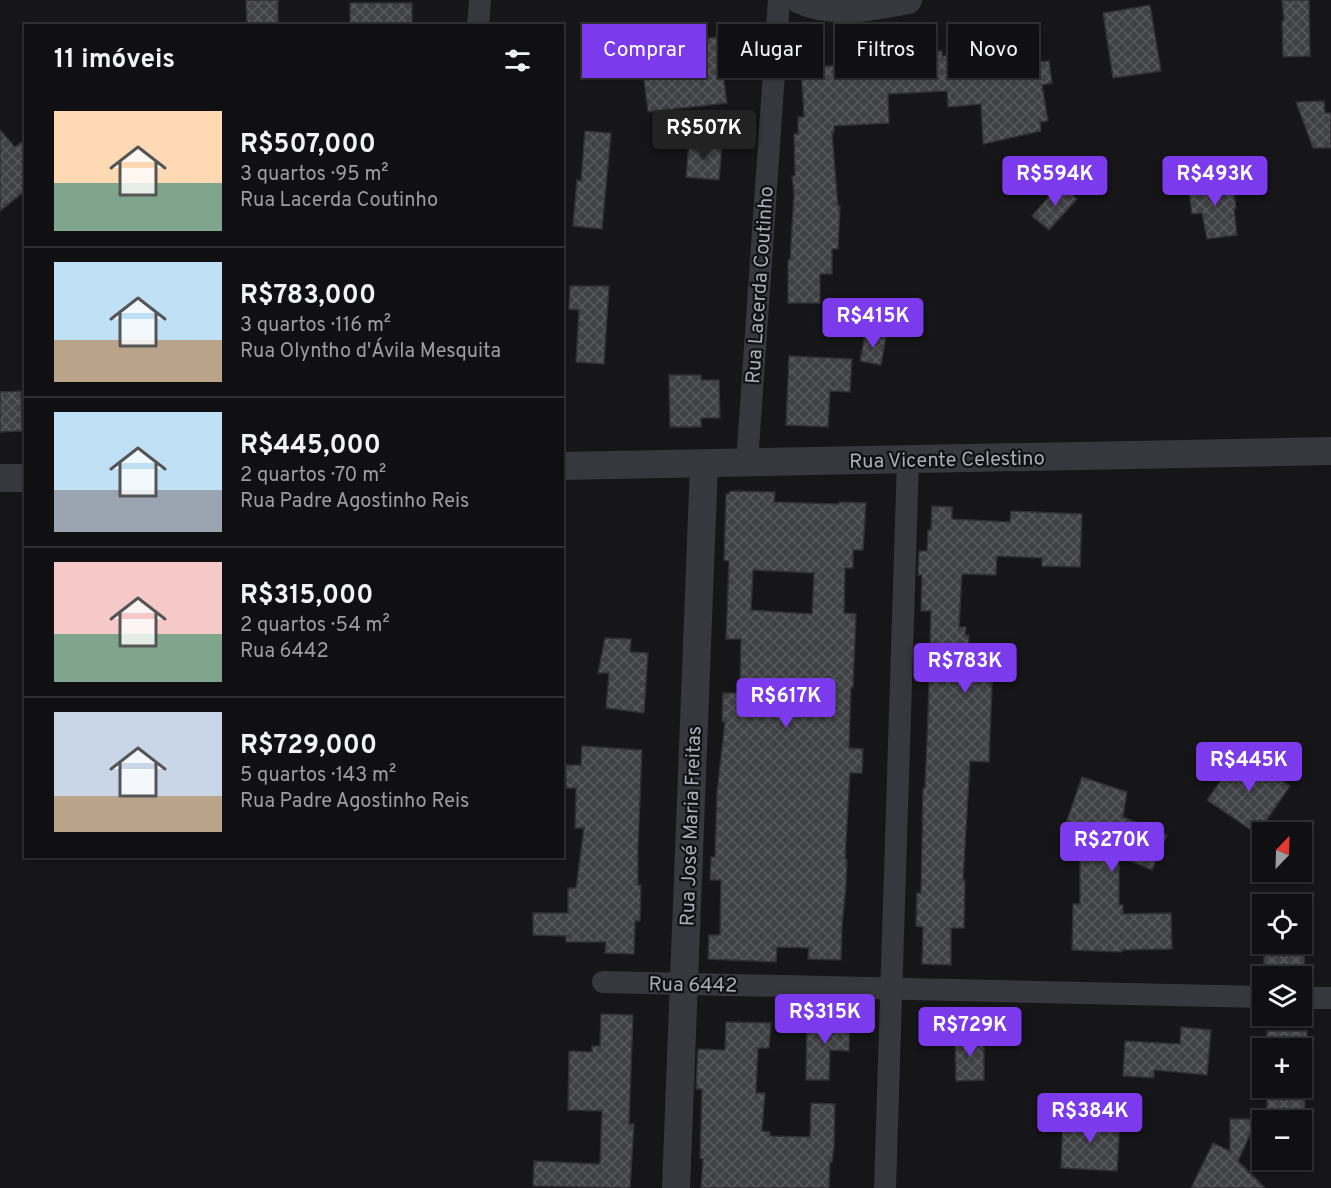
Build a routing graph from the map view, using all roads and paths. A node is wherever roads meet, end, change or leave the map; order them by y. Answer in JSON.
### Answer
{"nodes":[{"id":1,"x":480,"y":0,"type":"edge"},
{"id":2,"x":779,"y":0,"type":"edge"},
{"id":3,"x":800,"y":0,"type":"edge"},
{"id":4,"x":908,"y":0,"type":"edge"},
{"id":5,"x":478,"y":24,"type":"edge"},
{"id":6,"x":1331,"y":452,"type":"edge"},
{"id":7,"x":908,"y":460,"type":"junction"},
{"id":8,"x":747,"y":463,"type":"junction"},
{"id":9,"x":704,"y":464,"type":"junction"},
{"id":10,"x":564,"y":466,"type":"edge"},
{"id":11,"x":0,"y":478,"type":"edge"},
{"id":12,"x":24,"y":478,"type":"edge"},
{"id":13,"x":603,"y":982,"type":"dead end"},
{"id":14,"x":684,"y":984,"type":"junction"},
{"id":15,"x":891,"y":988,"type":"junction"},
{"id":16,"x":1252,"y":997,"type":"edge"},
{"id":17,"x":1312,"y":998,"type":"edge"},
{"id":18,"x":1331,"y":998,"type":"edge"},
{"id":19,"x":676,"y":1188,"type":"edge"},
{"id":20,"x":885,"y":1188,"type":"edge"}],
"edges":[{"from":1,"to":5,"type":"street"},
{"from":2,"to":8,"type":"street","name":"Rua Lacerda Coutinho"},
{"from":3,"to":4,"type":"street"},
{"from":6,"to":7,"type":"street","name":"Rua Vicente Celestino"},
{"from":7,"to":8,"type":"street","name":"Rua Vicente Celestino"},
{"from":7,"to":15,"type":"street"},
{"from":8,"to":9,"type":"street","name":"Rua Vicente Celestino"},
{"from":9,"to":10,"type":"street","name":"Rua Vicente Celestino"},
{"from":9,"to":14,"type":"street","name":"Rua José Maria Freitas"},
{"from":11,"to":12,"type":"street"},
{"from":13,"to":14,"type":"street","name":"Rua 6442"},
{"from":14,"to":15,"type":"street","name":"Rua 6442"},
{"from":14,"to":19,"type":"street","name":"Rua José Maria Freitas"},
{"from":15,"to":16,"type":"street","name":"Rua 6442"},
{"from":15,"to":20,"type":"street"},
{"from":17,"to":18,"type":"street"}]}
